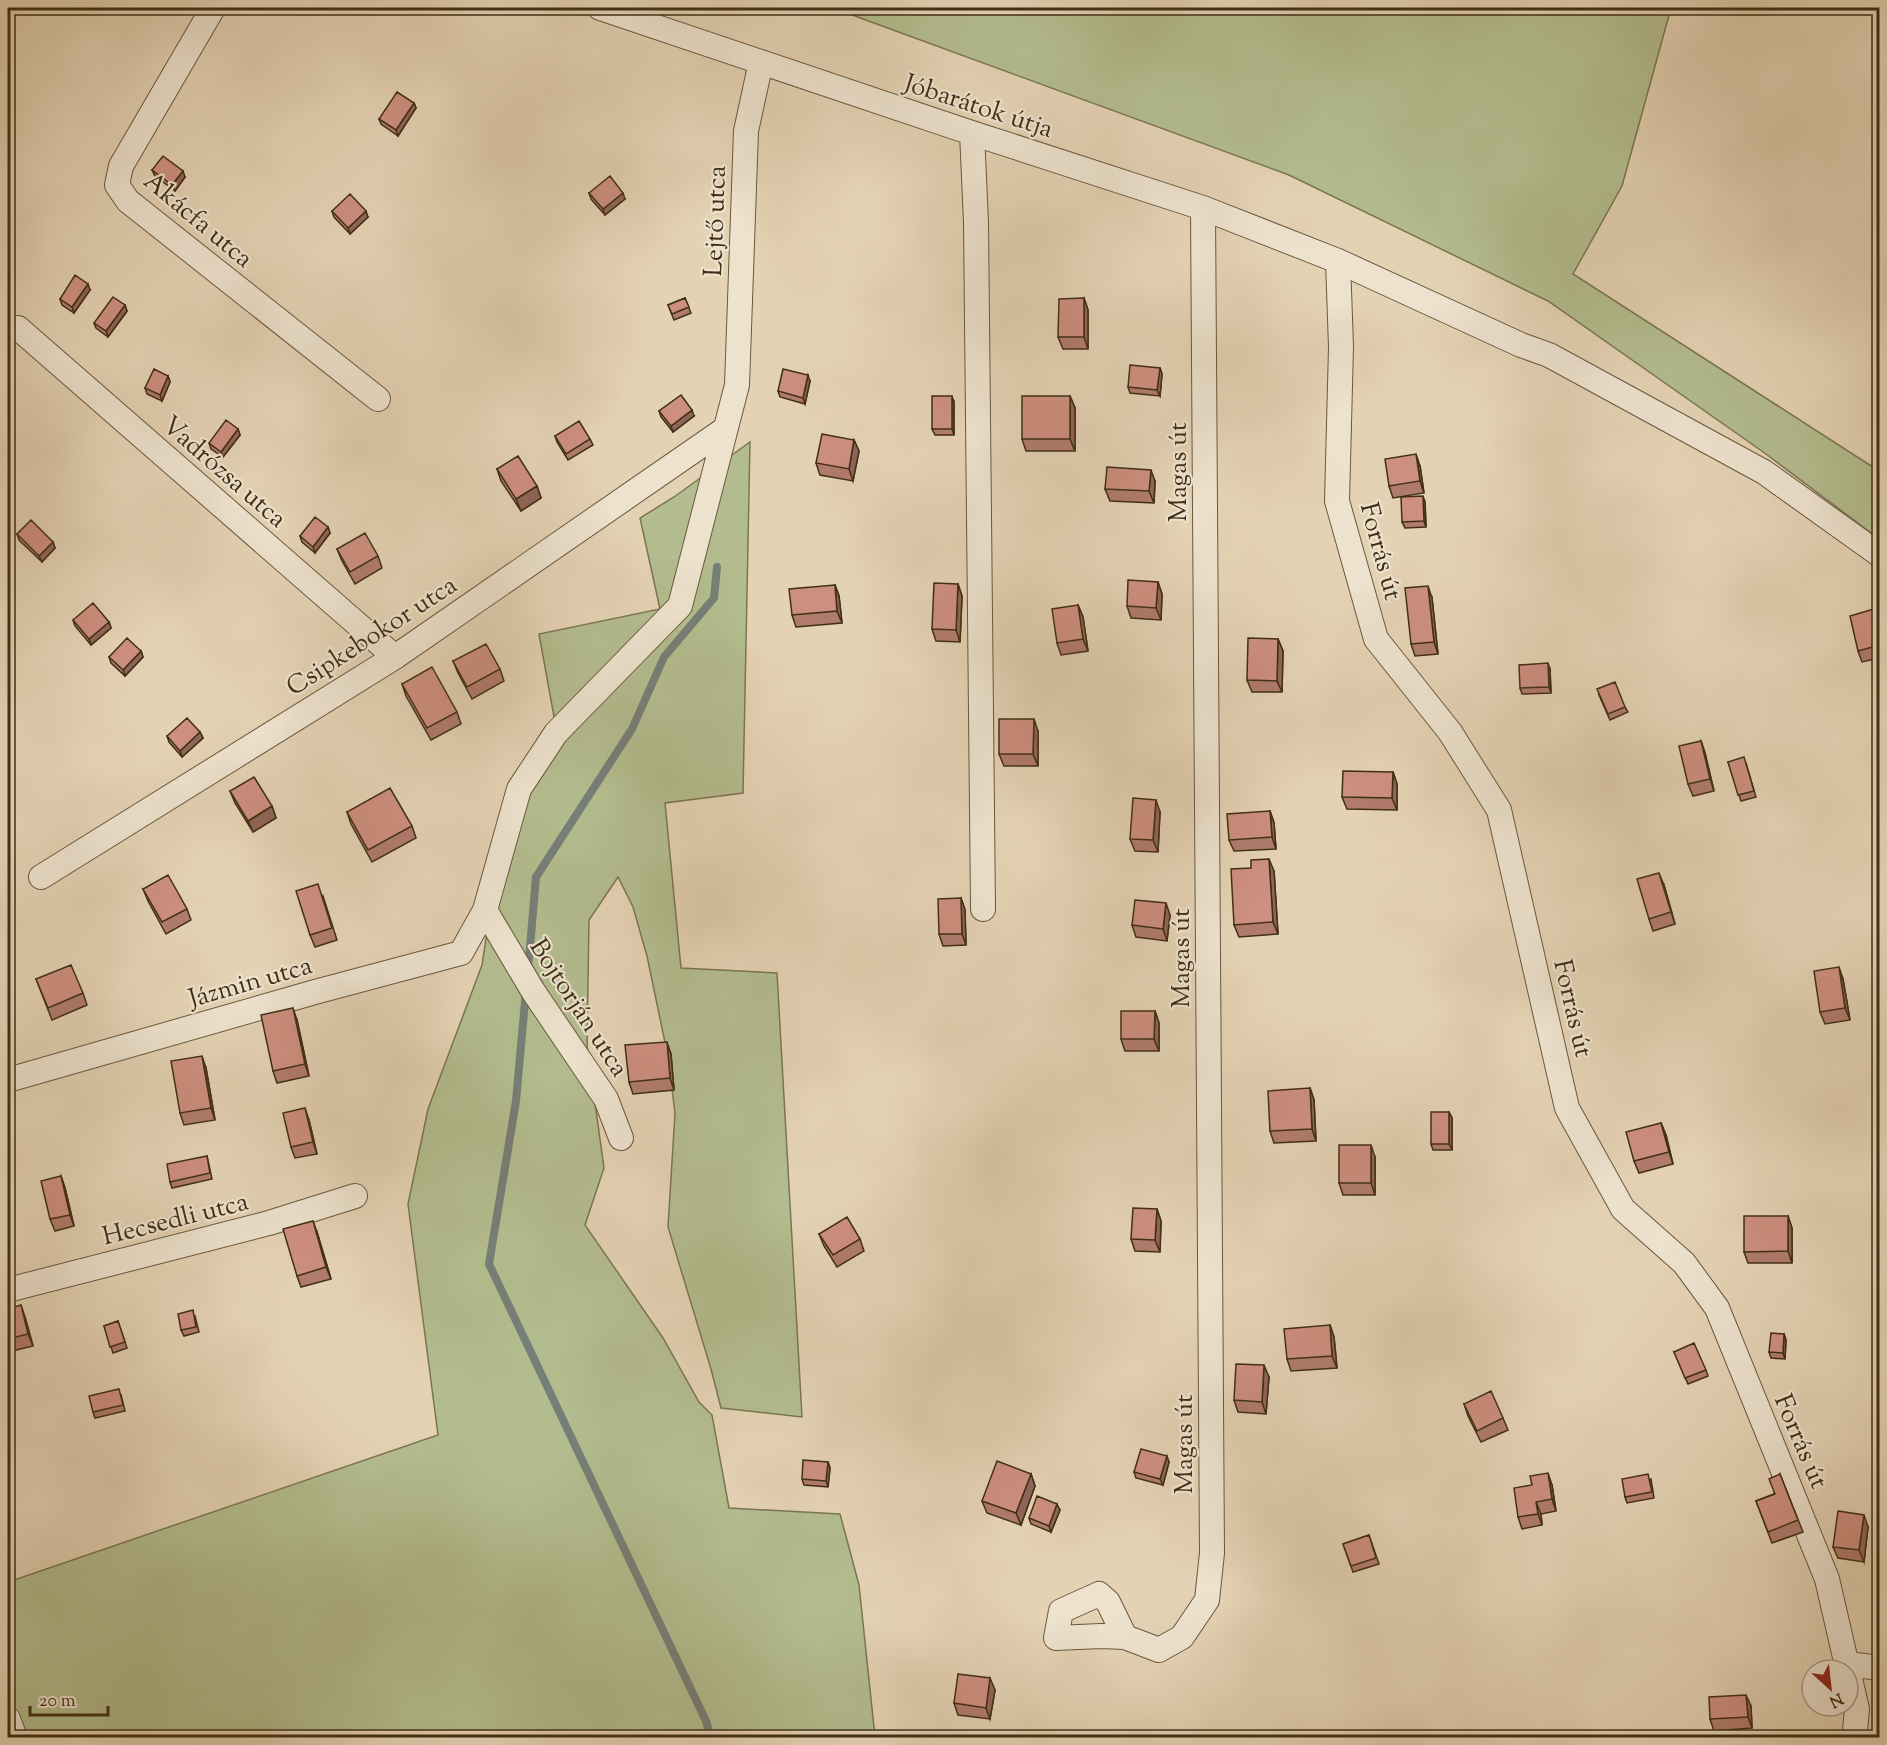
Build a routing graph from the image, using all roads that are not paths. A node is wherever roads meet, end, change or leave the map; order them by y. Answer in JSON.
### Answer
{"nodes":[{"id":1,"x":213,"y":8,"type":"edge"},
{"id":2,"x":600,"y":8,"type":"edge"},
{"id":3,"x":761,"y":62,"type":"junction"},
{"id":4,"x":972,"y":133,"type":"junction"},
{"id":5,"x":1203,"y":208,"type":"junction"},
{"id":6,"x":1338,"y":261,"type":"junction"},
{"id":7,"x":18,"y":328,"type":"dead end"},
{"id":8,"x":378,"y":399,"type":"dead end"},
{"id":9,"x":725,"y":429,"type":"junction"},
{"id":10,"x":1880,"y":555,"type":"edge"},
{"id":11,"x":395,"y":657,"type":"junction"},
{"id":12,"x":41,"y":877,"type":"dead end"},
{"id":13,"x":983,"y":909,"type":"dead end"},
{"id":14,"x":485,"y":910,"type":"junction"},
{"id":15,"x":8,"y":1080,"type":"edge"},
{"id":16,"x":621,"y":1138,"type":"dead end"},
{"id":17,"x":355,"y":1196,"type":"dead end"},
{"id":18,"x":8,"y":1290,"type":"edge"},
{"id":19,"x":1125,"y":1637,"type":"dead end"},
{"id":20,"x":1846,"y":1658,"type":"edge"},
{"id":21,"x":1860,"y":1666,"type":"edge"},
{"id":22,"x":1880,"y":1668,"type":"edge"},
{"id":23,"x":1856,"y":1718,"type":"edge"},
{"id":24,"x":8,"y":1719,"type":"edge"},
{"id":25,"x":1854,"y":1735,"type":"edge"},
{"id":26,"x":15,"y":1737,"type":"edge"}],
"edges":[{"from":1,"to":8,"type":"street","name":"Akácfa utca"},
{"from":2,"to":3,"type":"street","name":"Jóbarátok útja"},
{"from":3,"to":4,"type":"street","name":"Jóbarátok útja"},
{"from":3,"to":9,"type":"street","name":"Lejtő utca"},
{"from":4,"to":5,"type":"street","name":"Jóbarátok útja"},
{"from":4,"to":13,"type":"street"},
{"from":5,"to":6,"type":"street","name":"Jóbarátok útja"},
{"from":5,"to":19,"type":"street","name":"Magas út"},
{"from":6,"to":10,"type":"street","name":"Jóbarátok útja"},
{"from":6,"to":20,"type":"street","name":"Forrás út"},
{"from":7,"to":11,"type":"street","name":"Vadrózsa utca"},
{"from":9,"to":11,"type":"street","name":"Csipkebokor utca"},
{"from":9,"to":14,"type":"street","name":"Jázmin utca"},
{"from":11,"to":12,"type":"street","name":"Csipkebokor utca"},
{"from":14,"to":15,"type":"street","name":"Jázmin utca"},
{"from":14,"to":16,"type":"street","name":"Bojtorján utca"},
{"from":17,"to":18,"type":"street","name":"Hecsedli utca"},
{"from":21,"to":22,"type":"street"},
{"from":23,"to":25,"type":"street","name":"Forrás út"},
{"from":24,"to":26,"type":"street"}]}
